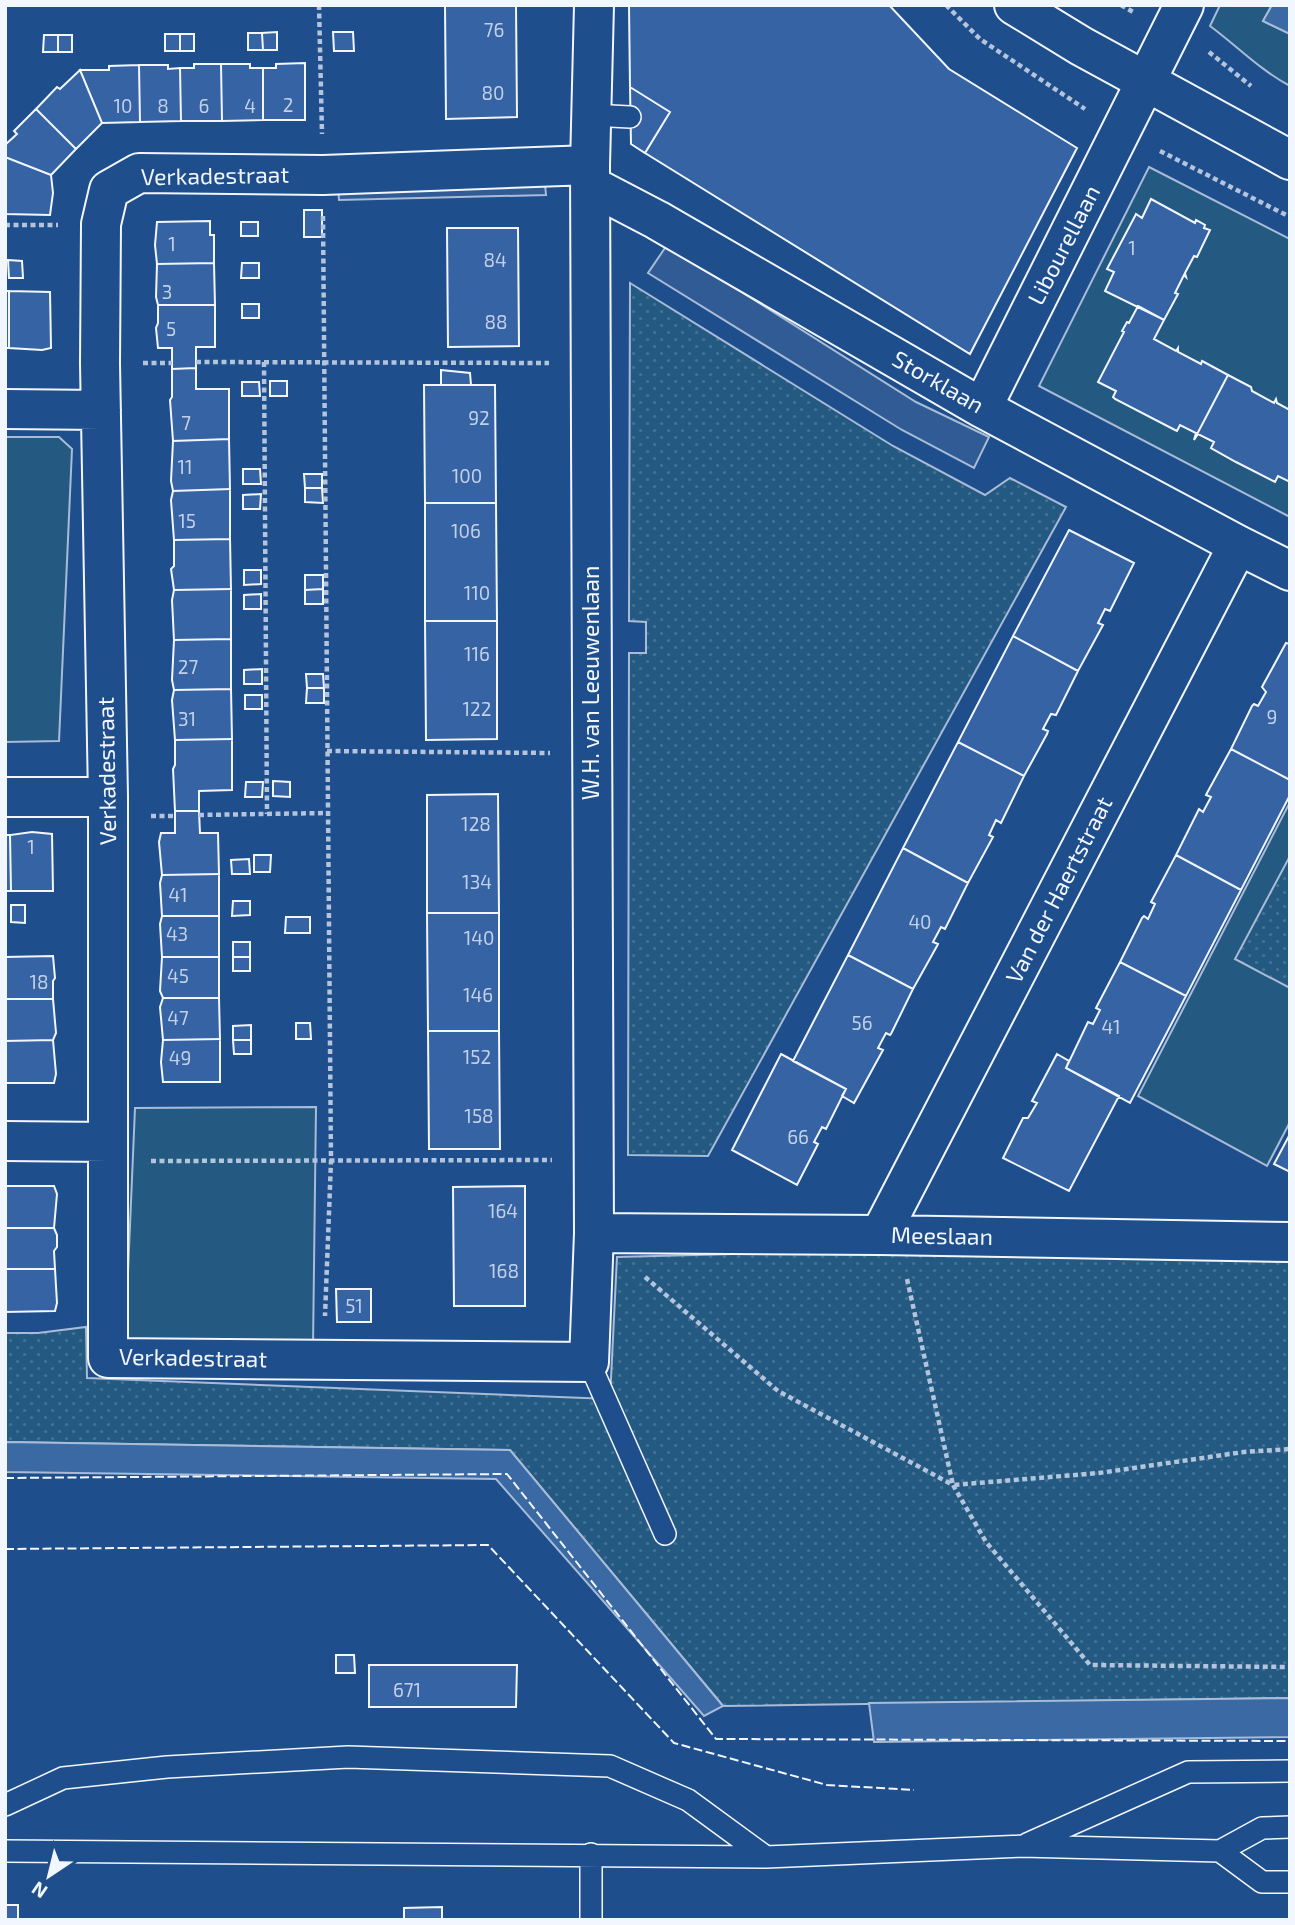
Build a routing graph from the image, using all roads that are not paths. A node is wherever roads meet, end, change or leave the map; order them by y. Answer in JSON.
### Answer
{"nodes":[{"id":1,"x":594,"y":5,"type":"edge"},
{"id":2,"x":1014,"y":5,"type":"edge"},
{"id":3,"x":1184,"y":5,"type":"edge"},
{"id":4,"x":1146,"y":82,"type":"junction"},
{"id":5,"x":591,"y":115,"type":"junction"},
{"id":6,"x":630,"y":117,"type":"dead end"},
{"id":7,"x":1290,"y":160,"type":"edge"},
{"id":8,"x":590,"y":175,"type":"junction"},
{"id":9,"x":982,"y":408,"type":"junction"},
{"id":10,"x":5,"y":409,"type":"edge"},
{"id":11,"x":101,"y":410,"type":"junction"},
{"id":12,"x":1238,"y":545,"type":"junction"},
{"id":13,"x":1290,"y":571,"type":"edge"},
{"id":14,"x":5,"y":797,"type":"edge"},
{"id":15,"x":108,"y":797,"type":"junction"},
{"id":16,"x":5,"y":1141,"type":"edge"},
{"id":17,"x":108,"y":1151,"type":"junction"},
{"id":18,"x":594,"y":1233,"type":"junction"},
{"id":19,"x":893,"y":1235,"type":"junction"},
{"id":20,"x":1290,"y":1242,"type":"edge"},
{"id":21,"x":589,"y":1362,"type":"junction"},
{"id":22,"x":665,"y":1534,"type":"dead end"},
{"id":23,"x":1290,"y":1771,"type":"edge"},
{"id":24,"x":5,"y":1805,"type":"edge"},
{"id":25,"x":1290,"y":1827,"type":"edge"},
{"id":26,"x":1022,"y":1846,"type":"junction"},
{"id":27,"x":1220,"y":1850,"type":"junction"},
{"id":28,"x":5,"y":1851,"type":"edge"},
{"id":29,"x":591,"y":1854,"type":"junction"},
{"id":30,"x":766,"y":1857,"type":"junction"},
{"id":31,"x":1290,"y":1882,"type":"edge"},
{"id":32,"x":591,"y":1920,"type":"edge"}],
"edges":[{"from":1,"to":5,"type":"street","name":"W.H. van Leeuwenlaan"},
{"from":2,"to":4,"type":"street"},
{"from":3,"to":4,"type":"street","name":"Libourellaan"},
{"from":4,"to":7,"type":"street"},
{"from":4,"to":9,"type":"street","name":"Libourellaan"},
{"from":5,"to":6,"type":"lane"},
{"from":5,"to":8,"type":"street","name":"W.H. van Leeuwenlaan"},
{"from":8,"to":9,"type":"street","name":"Storklaan"},
{"from":8,"to":11,"type":"street","name":"Verkadestraat"},
{"from":8,"to":18,"type":"street","name":"W.H. van Leeuwenlaan"},
{"from":9,"to":12,"type":"street","name":"Storklaan"},
{"from":10,"to":11,"type":"street"},
{"from":11,"to":15,"type":"street","name":"Verkadestraat"},
{"from":12,"to":13,"type":"street","name":"Storklaan"},
{"from":12,"to":19,"type":"street","name":"Van der Haertstraat"},
{"from":14,"to":15,"type":"street"},
{"from":15,"to":17,"type":"street","name":"Verkadestraat"},
{"from":16,"to":17,"type":"street"},
{"from":17,"to":21,"type":"street","name":"Verkadestraat"},
{"from":18,"to":19,"type":"street","name":"Meeslaan"},
{"from":18,"to":21,"type":"street","name":"W.H. van Leeuwenlaan"},
{"from":19,"to":20,"type":"street","name":"Meeslaan"},
{"from":21,"to":22,"type":"lane"},
{"from":23,"to":26,"type":"lane"},
{"from":24,"to":30,"type":"lane"},
{"from":25,"to":27,"type":"lane"},
{"from":26,"to":27,"type":"lane"},
{"from":26,"to":30,"type":"lane"},
{"from":27,"to":31,"type":"lane"},
{"from":28,"to":29,"type":"lane"},
{"from":29,"to":30,"type":"lane"},
{"from":29,"to":32,"type":"lane"}]}
